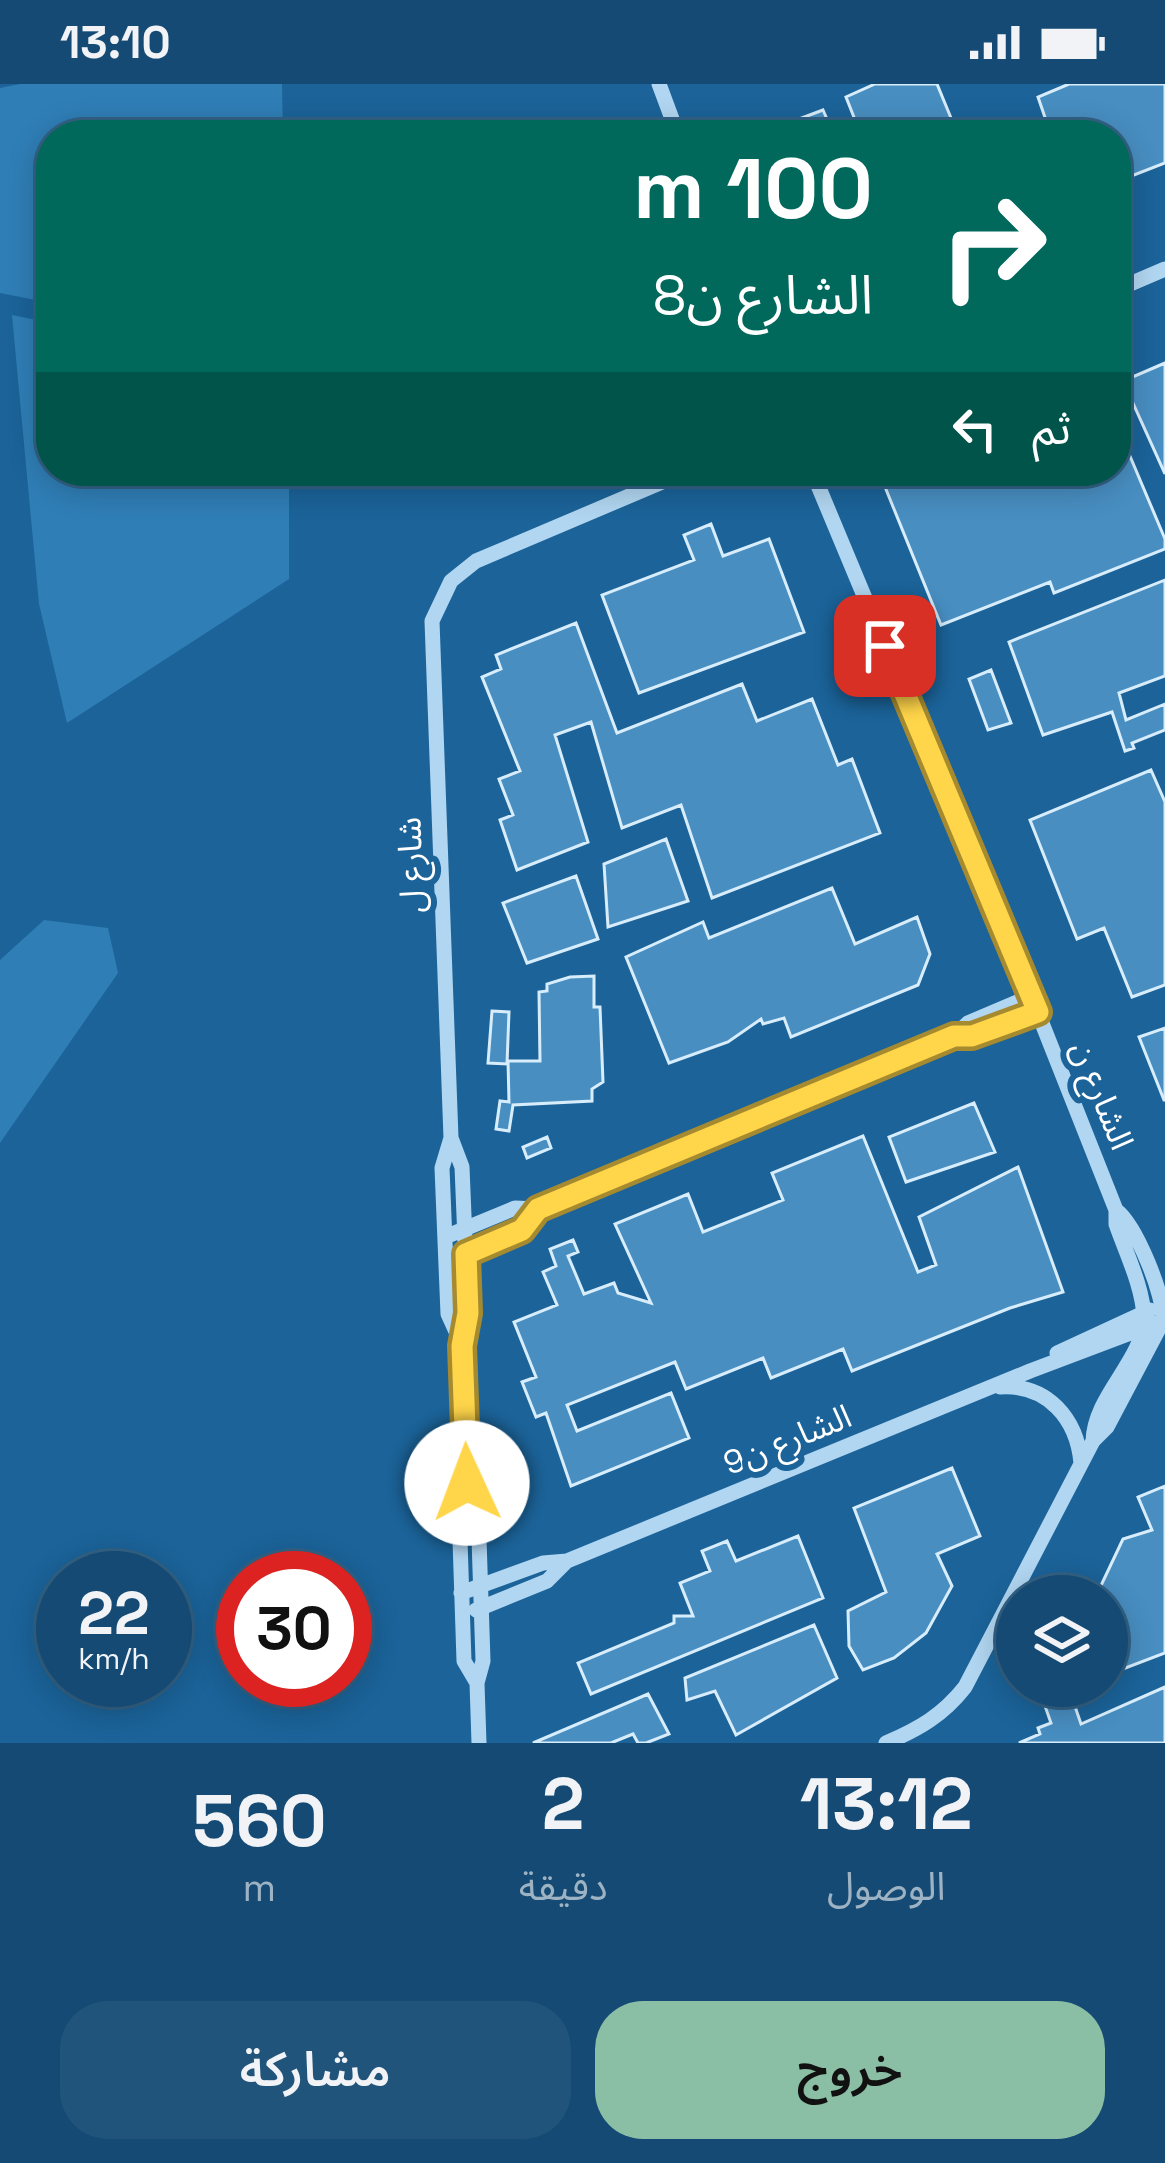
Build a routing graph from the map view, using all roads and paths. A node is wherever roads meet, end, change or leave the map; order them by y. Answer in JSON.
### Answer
{"nodes":[{"id":1,"x":659,"y":84,"type":"edge"},
{"id":2,"x":672,"y":120,"type":"edge"},
{"id":3,"x":1165,"y":269,"type":"edge"},
{"id":4,"x":1131,"y":284,"type":"edge"},
{"id":5,"x":653,"y":486,"type":"edge"},
{"id":6,"x":818,"y":486,"type":"edge"},
{"id":7,"x":1031,"y":996,"type":"junction"},
{"id":8,"x":1038,"y":1012,"type":"junction"},
{"id":9,"x":954,"y":1036,"type":"junction"},
{"id":10,"x":451,"y":1138,"type":"junction"},
{"id":11,"x":538,"y":1209,"type":"junction"},
{"id":12,"x":1116,"y":1210,"type":"junction"},
{"id":13,"x":464,"y":1227,"type":"junction"},
{"id":14,"x":445,"y":1237,"type":"junction"},
{"id":15,"x":466,"y":1254,"type":"junction"},
{"id":16,"x":446,"y":1261,"type":"junction"},
{"id":17,"x":1164,"y":1312,"type":"edge"},
{"id":18,"x":1143,"y":1321,"type":"junction"},
{"id":19,"x":462,"y":1346,"type":"junction"},
{"id":20,"x":991,"y":1388,"type":"junction"},
{"id":21,"x":1093,"y":1441,"type":"junction"},
{"id":22,"x":1082,"y":1465,"type":"junction"},
{"id":23,"x":467,"y":1483,"type":"junction"},
{"id":24,"x":567,"y":1562,"type":"junction"},
{"id":25,"x":481,"y":1585,"type":"junction"},
{"id":26,"x":461,"y":1592,"type":"junction"},
{"id":27,"x":482,"y":1608,"type":"junction"},
{"id":28,"x":463,"y":1615,"type":"junction"},
{"id":29,"x":477,"y":1683,"type":"junction"},
{"id":30,"x":478,"y":1743,"type":"edge"},
{"id":31,"x":886,"y":1743,"type":"edge"}],
"edges":[{"from":1,"to":2,"type":"street"},
{"from":3,"to":4,"type":"street"},
{"from":5,"to":10,"type":"street","name":"شارع ل"},
{"from":6,"to":7,"type":"street","name":"الشارع ن"},
{"from":7,"to":8,"type":"street","name":"الشارع ن"},
{"from":7,"to":9,"type":"street"},
{"from":8,"to":9,"type":"street"},
{"from":8,"to":12,"type":"street","name":"الشارع ن"},
{"from":9,"to":11,"type":"street"},
{"from":10,"to":13,"type":"street","name":"شارع ل"},
{"from":10,"to":14,"type":"street","name":"شارع ل"},
{"from":11,"to":13,"type":"street"},
{"from":11,"to":15,"type":"street"},
{"from":12,"to":17,"type":"street","name":"الشارع ن"},
{"from":12,"to":18,"type":"street","name":"الشارع ن"},
{"from":13,"to":14,"type":"street"},
{"from":13,"to":15,"type":"street","name":"شارع ل"},
{"from":14,"to":16,"type":"street","name":"شارع ل"},
{"from":15,"to":16,"type":"street"},
{"from":15,"to":19,"type":"street","name":"شارع ل"},
{"from":16,"to":19,"type":"street","name":"شارع ل"},
{"from":17,"to":18,"type":"street","name":"الشارع ن9"},
{"from":17,"to":21,"type":"street"},
{"from":18,"to":20,"type":"street","name":"الشارع ن9"},
{"from":18,"to":21,"type":"street"},
{"from":19,"to":23,"type":"street","name":"شارع ل"},
{"from":20,"to":22,"type":"street"},
{"from":20,"to":24,"type":"street","name":"الشارع ن9"},
{"from":21,"to":22,"type":"street"},
{"from":22,"to":31,"type":"street"},
{"from":23,"to":25,"type":"street","name":"شارع ل"},
{"from":23,"to":26,"type":"street","name":"شارع ل"},
{"from":24,"to":25,"type":"street","name":"الشارع ن9"},
{"from":24,"to":27,"type":"street","name":"الشارع ن9"},
{"from":25,"to":26,"type":"street","name":"الشارع ن9"},
{"from":25,"to":27,"type":"street","name":"شارع ل"},
{"from":26,"to":28,"type":"street","name":"شارع ل"},
{"from":27,"to":28,"type":"street","name":"الشارع ن9"},
{"from":27,"to":29,"type":"street","name":"شارع ل"},
{"from":28,"to":29,"type":"street","name":"شارع ل"},
{"from":29,"to":30,"type":"street","name":"شارع ل"}]}
